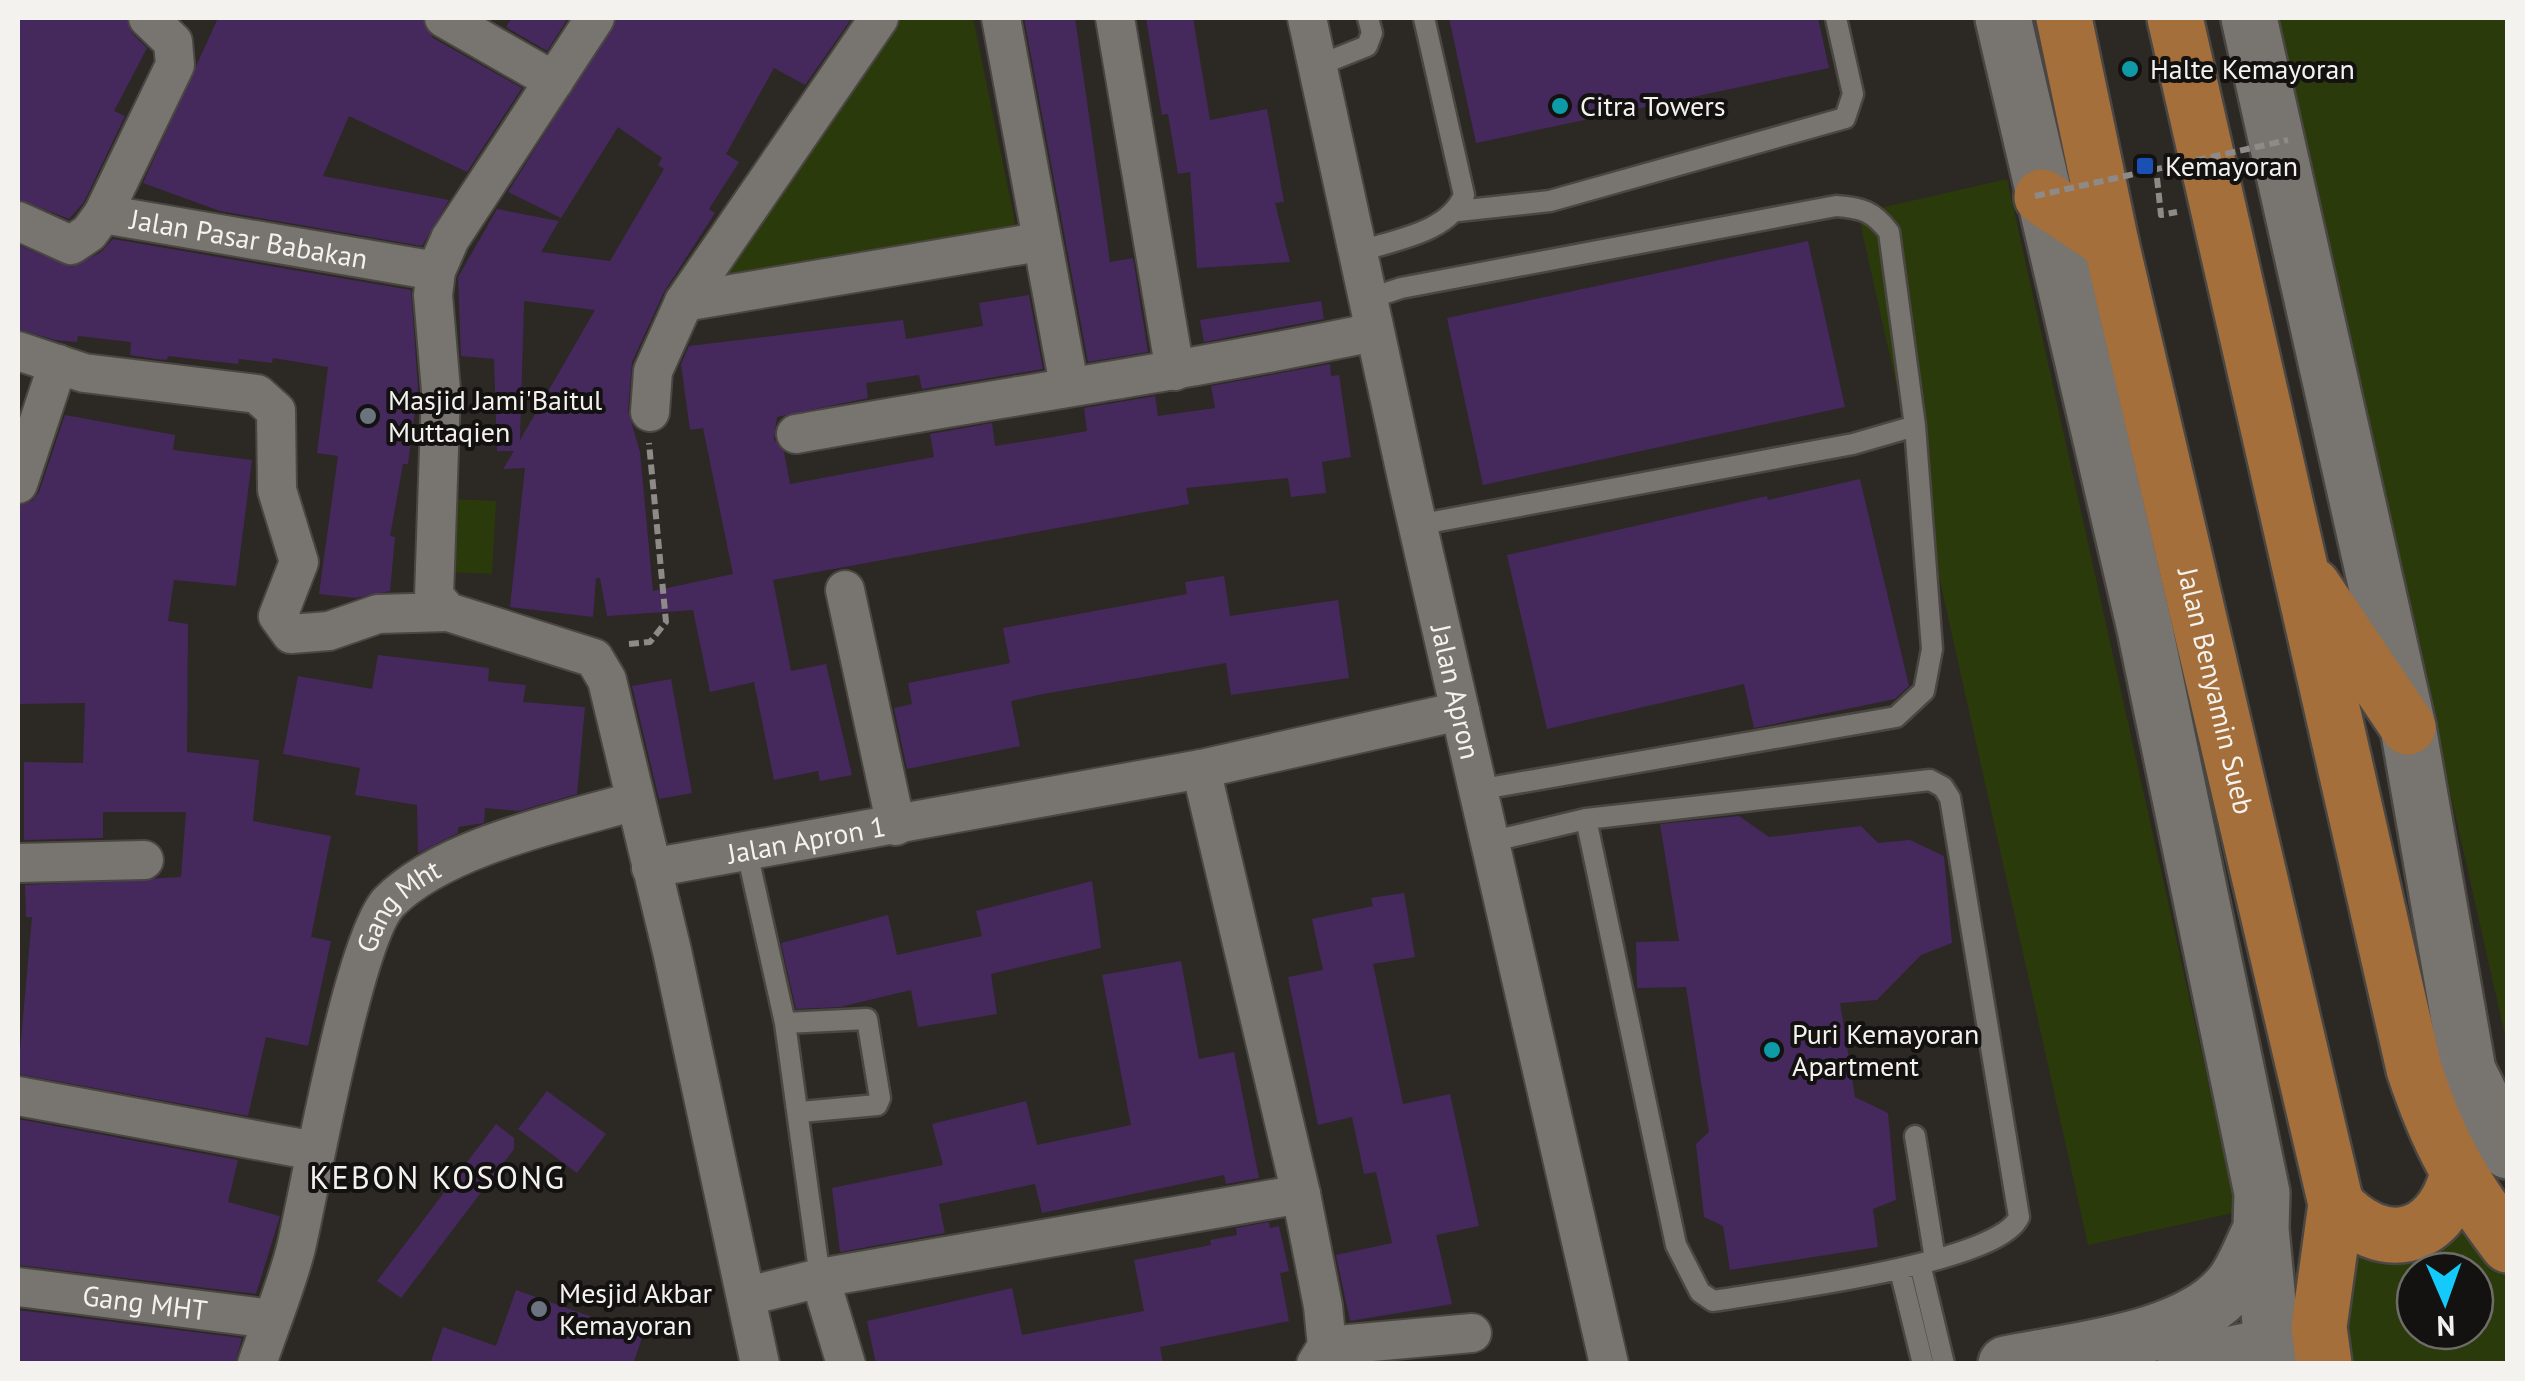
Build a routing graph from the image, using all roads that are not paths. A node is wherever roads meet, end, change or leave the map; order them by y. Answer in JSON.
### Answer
{"nodes":[{"id":1,"x":148,"y":18,"type":"edge"},
{"id":2,"x":444,"y":18,"type":"edge"},
{"id":3,"x":595,"y":18,"type":"edge"},
{"id":4,"x":880,"y":18,"type":"edge"},
{"id":5,"x":1001,"y":18,"type":"edge"},
{"id":6,"x":1114,"y":18,"type":"edge"},
{"id":7,"x":1307,"y":18,"type":"edge"},
{"id":8,"x":1368,"y":18,"type":"edge"},
{"id":9,"x":1424,"y":18,"type":"edge"},
{"id":10,"x":1836,"y":18,"type":"edge"},
{"id":11,"x":2003,"y":18,"type":"edge"},
{"id":12,"x":2064,"y":18,"type":"edge"},
{"id":13,"x":2174,"y":18,"type":"edge"},
{"id":14,"x":2249,"y":18,"type":"edge"},
{"id":15,"x":1317,"y":66,"type":"junction"},
{"id":16,"x":554,"y":81,"type":"junction"},
{"id":17,"x":2039,"y":196,"type":"junction"},
{"id":18,"x":1458,"y":211,"type":"junction"},
{"id":19,"x":103,"y":214,"type":"junction"},
{"id":20,"x":18,"y":221,"type":"edge"},
{"id":21,"x":1039,"y":242,"type":"junction"},
{"id":22,"x":2111,"y":243,"type":"junction"},
{"id":23,"x":1358,"y":252,"type":"junction"},
{"id":24,"x":436,"y":270,"type":"junction"},
{"id":25,"x":684,"y":302,"type":"junction"},
{"id":26,"x":1371,"y":316,"type":"junction"},
{"id":27,"x":18,"y":350,"type":"edge"},
{"id":28,"x":58,"y":364,"type":"junction"},
{"id":29,"x":1175,"y":371,"type":"junction"},
{"id":30,"x":1069,"y":385,"type":"junction"},
{"id":31,"x":650,"y":412,"type":"road end"},
{"id":32,"x":1915,"y":426,"type":"junction"},
{"id":33,"x":796,"y":434,"type":"dead end"},
{"id":34,"x":18,"y":484,"type":"edge"},
{"id":35,"x":1418,"y":524,"type":"junction"},
{"id":36,"x":2295,"y":559,"type":"junction"},
{"id":37,"x":845,"y":590,"type":"dead end"},
{"id":38,"x":448,"y":612,"type":"junction"},
{"id":39,"x":1460,"y":711,"type":"junction"},
{"id":40,"x":2408,"y":728,"type":"junction"},
{"id":41,"x":1201,"y":769,"type":"junction"},
{"id":42,"x":1477,"y":790,"type":"junction"},
{"id":43,"x":634,"y":801,"type":"junction"},
{"id":44,"x":1586,"y":819,"type":"junction"},
{"id":45,"x":896,"y":826,"type":"junction"},
{"id":46,"x":1489,"y":842,"type":"junction"},
{"id":47,"x":746,"y":852,"type":"junction"},
{"id":48,"x":144,"y":860,"type":"dead end"},
{"id":49,"x":18,"y":863,"type":"edge"},
{"id":50,"x":651,"y":868,"type":"junction"},
{"id":51,"x":785,"y":1023,"type":"junction"},
{"id":52,"x":18,"y":1096,"type":"edge"},
{"id":53,"x":801,"y":1112,"type":"junction"},
{"id":54,"x":1916,"y":1136,"type":"dead end"},
{"id":55,"x":316,"y":1150,"type":"junction"},
{"id":56,"x":2508,"y":1152,"type":"edge"},
{"id":57,"x":2457,"y":1177,"type":"junction"},
{"id":58,"x":1301,"y":1194,"type":"junction"},
{"id":59,"x":2336,"y":1204,"type":"junction"},
{"id":60,"x":2261,"y":1229,"type":"junction"},
{"id":61,"x":2508,"y":1245,"type":"edge"},
{"id":62,"x":1918,"y":1264,"type":"junction"},
{"id":63,"x":820,"y":1278,"type":"junction"},
{"id":64,"x":18,"y":1287,"type":"edge"},
{"id":65,"x":748,"y":1296,"type":"junction"},
{"id":66,"x":272,"y":1320,"type":"junction"},
{"id":67,"x":1472,"y":1334,"type":"dead end"},
{"id":68,"x":1322,"y":1355,"type":"edge"},
{"id":69,"x":2272,"y":1355,"type":"edge"},
{"id":70,"x":257,"y":1364,"type":"edge"},
{"id":71,"x":760,"y":1364,"type":"edge"},
{"id":72,"x":846,"y":1364,"type":"edge"},
{"id":73,"x":1609,"y":1364,"type":"edge"},
{"id":74,"x":1923,"y":1364,"type":"edge"},
{"id":75,"x":1944,"y":1364,"type":"edge"},
{"id":76,"x":2006,"y":1364,"type":"edge"},
{"id":77,"x":2185,"y":1364,"type":"edge"},
{"id":78,"x":2324,"y":1364,"type":"edge"}],
"edges":[{"from":1,"to":19,"type":"street"},
{"from":2,"to":16,"type":"street"},
{"from":3,"to":16,"type":"street"},
{"from":4,"to":25,"type":"street"},
{"from":5,"to":21,"type":"street"},
{"from":6,"to":29,"type":"street"},
{"from":7,"to":15,"type":"street","name":"Jalan Apron"},
{"from":8,"to":15,"type":"lane"},
{"from":9,"to":18,"type":"lane"},
{"from":10,"to":18,"type":"lane"},
{"from":11,"to":17,"type":"main road","name":"Jalan Benyamin Sueb"},
{"from":12,"to":22,"type":"main road","name":"Jalan Benyamin Sueb"},
{"from":13,"to":36,"type":"main road"},
{"from":14,"to":40,"type":"main road"},
{"from":15,"to":23,"type":"street","name":"Jalan Apron"},
{"from":16,"to":24,"type":"street"},
{"from":17,"to":22,"type":"main road"},
{"from":17,"to":60,"type":"main road","name":"Jalan Benyamin Sueb"},
{"from":18,"to":23,"type":"lane"},
{"from":19,"to":20,"type":"street","name":"Jalan Pasar Babakan"},
{"from":19,"to":24,"type":"street","name":"Jalan Pasar Babakan"},
{"from":21,"to":25,"type":"street"},
{"from":21,"to":30,"type":"street"},
{"from":22,"to":59,"type":"main road","name":"Jalan Benyamin Sueb"},
{"from":23,"to":26,"type":"street","name":"Jalan Apron"},
{"from":24,"to":38,"type":"street"},
{"from":25,"to":31,"type":"street"},
{"from":26,"to":29,"type":"street"},
{"from":26,"to":32,"type":"lane"},
{"from":26,"to":35,"type":"street","name":"Jalan Apron"},
{"from":27,"to":28,"type":"street"},
{"from":28,"to":34,"type":"street"},
{"from":28,"to":38,"type":"street"},
{"from":29,"to":30,"type":"street"},
{"from":30,"to":33,"type":"street"},
{"from":32,"to":35,"type":"lane"},
{"from":32,"to":42,"type":"lane"},
{"from":35,"to":39,"type":"street","name":"Jalan Apron"},
{"from":36,"to":40,"type":"main road"},
{"from":36,"to":57,"type":"main road"},
{"from":37,"to":45,"type":"street"},
{"from":38,"to":43,"type":"street"},
{"from":39,"to":41,"type":"street","name":"Jalan Apron 1"},
{"from":39,"to":42,"type":"street","name":"Jalan Apron"},
{"from":40,"to":56,"type":"main road"},
{"from":41,"to":45,"type":"street","name":"Jalan Apron 1"},
{"from":41,"to":58,"type":"street"},
{"from":42,"to":46,"type":"street","name":"Jalan Apron"},
{"from":43,"to":50,"type":"street"},
{"from":43,"to":55,"type":"street","name":"Gang Mht"},
{"from":44,"to":46,"type":"lane"},
{"from":44,"to":62,"type":"lane"},
{"from":44,"to":62,"type":"lane"},
{"from":45,"to":47,"type":"street","name":"Jalan Apron 1"},
{"from":46,"to":73,"type":"street","name":"Jalan Apron"},
{"from":47,"to":50,"type":"street","name":"Jalan Apron 1"},
{"from":47,"to":51,"type":"lane"},
{"from":48,"to":49,"type":"street"},
{"from":50,"to":65,"type":"street"},
{"from":51,"to":53,"type":"lane"},
{"from":51,"to":53,"type":"lane"},
{"from":52,"to":55,"type":"street"},
{"from":53,"to":63,"type":"lane"},
{"from":54,"to":62,"type":"lane"},
{"from":55,"to":66,"type":"street","name":"Gang Mht"},
{"from":57,"to":59,"type":"main road"},
{"from":57,"to":61,"type":"main road"},
{"from":58,"to":63,"type":"street"},
{"from":58,"to":68,"type":"street"},
{"from":59,"to":78,"type":"main road","name":"Jalan Benyamin Sueb"},
{"from":60,"to":69,"type":"main road","name":"Jalan Benyamin Sueb"},
{"from":60,"to":76,"type":"main road"},
{"from":62,"to":74,"type":"lane"},
{"from":62,"to":75,"type":"lane"},
{"from":63,"to":65,"type":"street"},
{"from":63,"to":72,"type":"street"},
{"from":64,"to":66,"type":"street","name":"Gang MHT"},
{"from":65,"to":71,"type":"street"},
{"from":66,"to":70,"type":"street","name":"Gang Mht"},
{"from":67,"to":68,"type":"street"},
{"from":69,"to":77,"type":"main road"}]}
